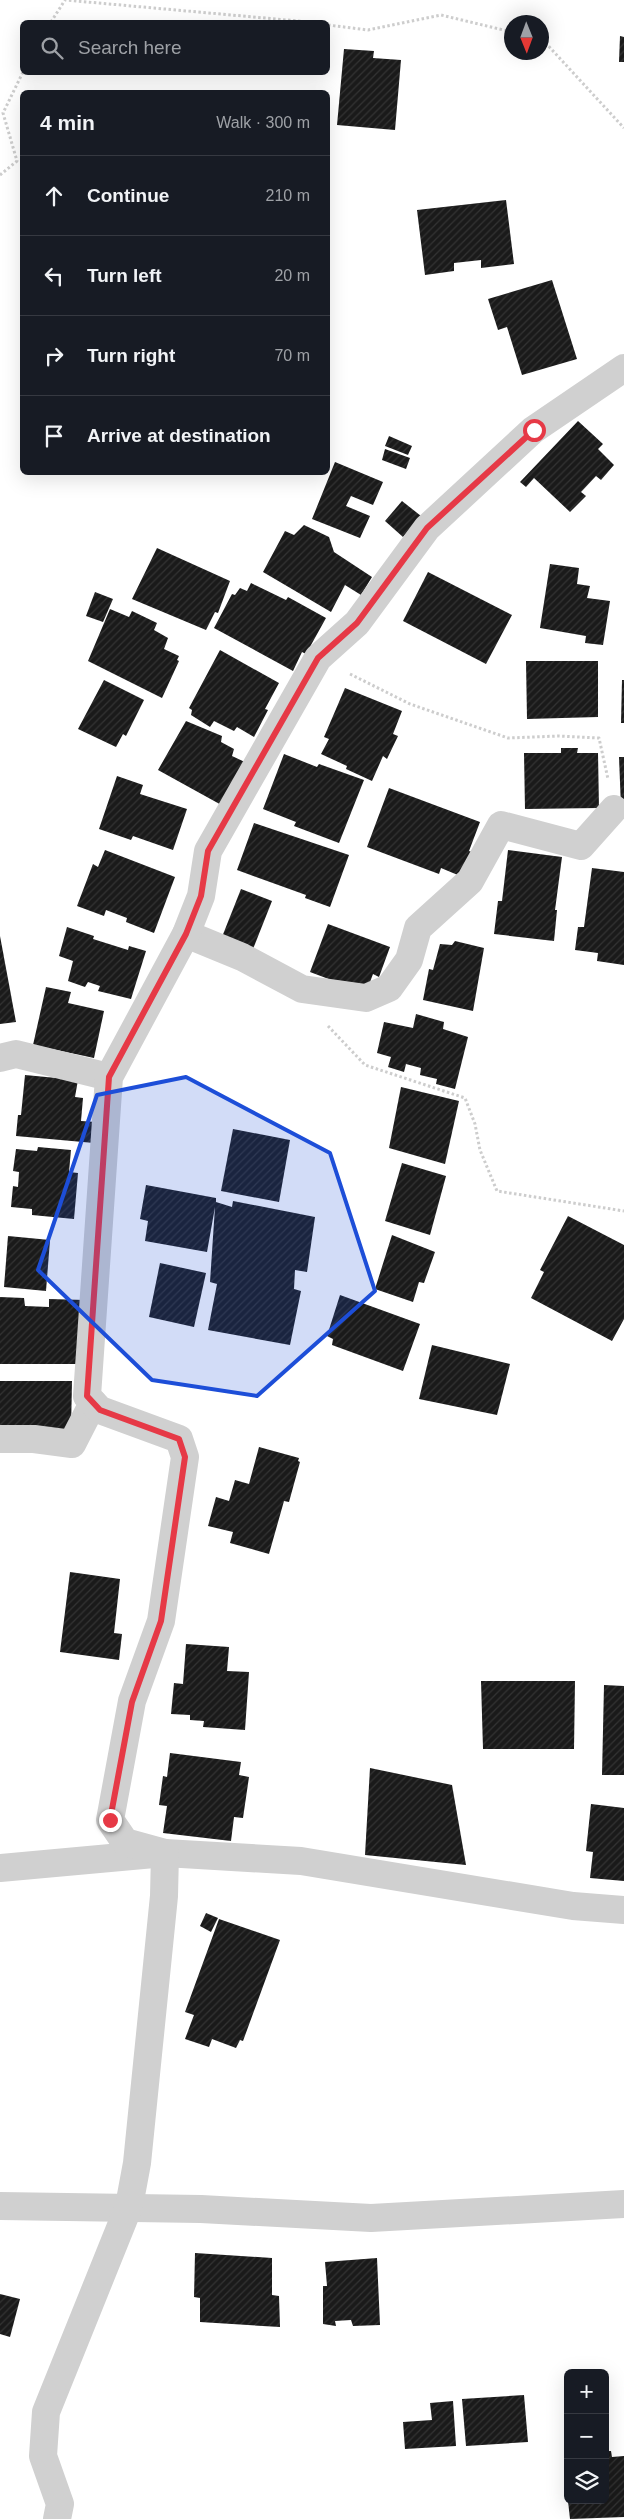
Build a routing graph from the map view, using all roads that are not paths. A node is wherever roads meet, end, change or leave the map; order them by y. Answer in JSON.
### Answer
{"nodes":[{"id":1,"x":624,"y":368,"type":"edge"},
{"id":2,"x":614,"y":808,"type":"road end"},
{"id":3,"x":186,"y":934,"type":"junction"},
{"id":4,"x":0,"y":1058,"type":"edge"},
{"id":5,"x":109,"y":1077,"type":"junction"},
{"id":6,"x":93,"y":1403,"type":"junction"},
{"id":7,"x":0,"y":1439,"type":"edge"},
{"id":8,"x":165,"y":1853,"type":"junction"},
{"id":9,"x":0,"y":1868,"type":"edge"},
{"id":10,"x":624,"y":1910,"type":"edge"},
{"id":11,"x":624,"y":2204,"type":"edge"},
{"id":12,"x":0,"y":2206,"type":"edge"},
{"id":13,"x":130,"y":2206,"type":"junction"},
{"id":14,"x":57,"y":2519,"type":"edge"}],
"edges":[{"from":1,"to":3,"type":"street"},
{"from":2,"to":3,"type":"street"},
{"from":3,"to":5,"type":"street"},
{"from":4,"to":5,"type":"street"},
{"from":5,"to":6,"type":"street"},
{"from":6,"to":7,"type":"street"},
{"from":6,"to":8,"type":"street"},
{"from":8,"to":9,"type":"street"},
{"from":8,"to":10,"type":"street"},
{"from":8,"to":13,"type":"street"},
{"from":11,"to":13,"type":"street"},
{"from":12,"to":13,"type":"street"},
{"from":13,"to":14,"type":"street"}]}
